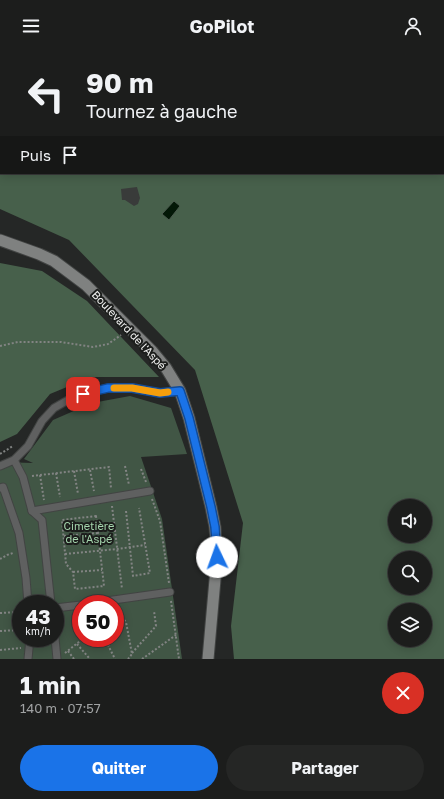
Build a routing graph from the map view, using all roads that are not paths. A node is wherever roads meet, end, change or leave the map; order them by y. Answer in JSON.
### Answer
{"nodes":[{"id":1,"x":0,"y":240,"type":"edge"},
{"id":2,"x":180,"y":391,"type":"junction"},
{"id":3,"x":14,"y":460,"type":"junction"},
{"id":4,"x":0,"y":466,"type":"edge"},
{"id":5,"x":0,"y":488,"type":"edge"},
{"id":6,"x":150,"y":491,"type":"road end"},
{"id":7,"x":32,"y":511,"type":"junction"},
{"id":8,"x":170,"y":592,"type":"road end"},
{"id":9,"x":27,"y":595,"type":"edge"},
{"id":10,"x":50,"y":595,"type":"edge"},
{"id":11,"x":124,"y":598,"type":"edge"},
{"id":12,"x":30,"y":647,"type":"edge"},
{"id":13,"x":56,"y":647,"type":"edge"},
{"id":14,"x":57,"y":658,"type":"edge"},
{"id":15,"x":28,"y":659,"type":"edge"},
{"id":16,"x":208,"y":659,"type":"edge"}],
"edges":[{"from":1,"to":2,"type":"main road","name":"Boulevard de l'Aspé"},
{"from":2,"to":3,"type":"lane"},
{"from":2,"to":16,"type":"main road","name":"Boulevard de l'Aspé"},
{"from":3,"to":4,"type":"lane"},
{"from":3,"to":7,"type":"lane"},
{"from":5,"to":9,"type":"lane"},
{"from":6,"to":7,"type":"lane"},
{"from":7,"to":10,"type":"lane"},
{"from":8,"to":11,"type":"lane"},
{"from":12,"to":15,"type":"lane"},
{"from":13,"to":14,"type":"lane"}]}
